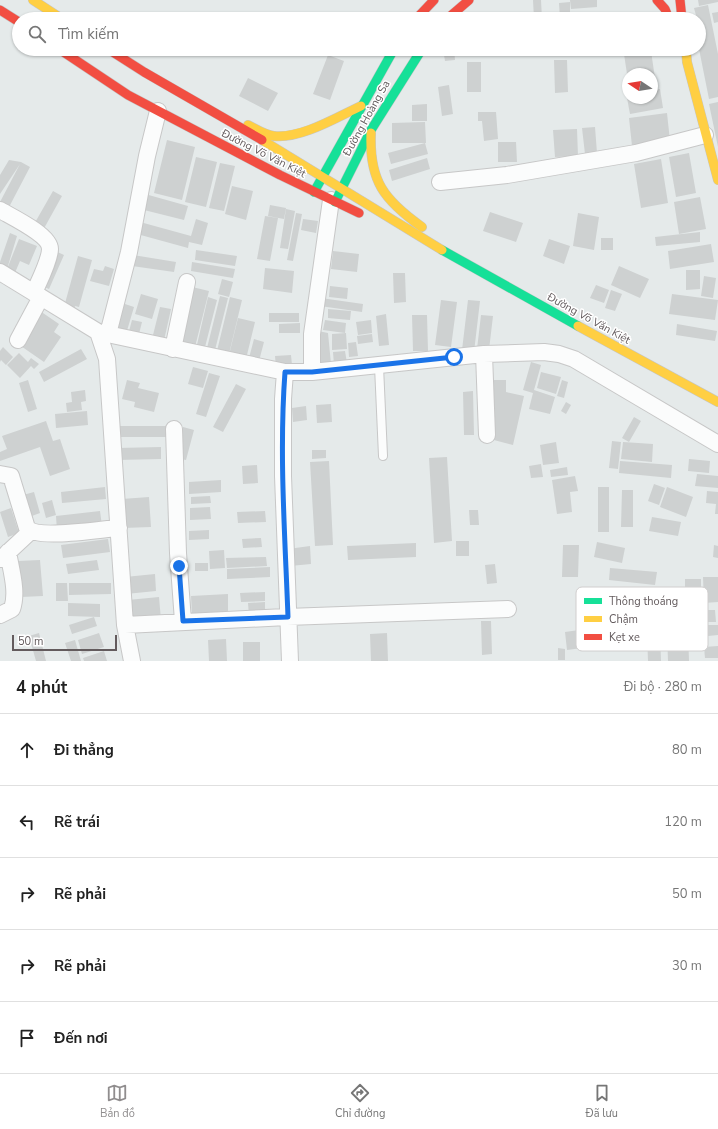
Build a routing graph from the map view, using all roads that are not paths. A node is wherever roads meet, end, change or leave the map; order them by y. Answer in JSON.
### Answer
{"nodes":[{"id":1,"x":33,"y":0,"type":"edge"},
{"id":2,"x":434,"y":0,"type":"edge"},
{"id":3,"x":469,"y":0,"type":"edge"},
{"id":4,"x":657,"y":0,"type":"edge"},
{"id":5,"x":680,"y":0,"type":"edge"},
{"id":6,"x":0,"y":10,"type":"edge"},
{"id":7,"x":51,"y":12,"type":"edge"},
{"id":8,"x":423,"y":12,"type":"edge"},
{"id":9,"x":455,"y":12,"type":"edge"},
{"id":10,"x":666,"y":12,"type":"edge"},
{"id":11,"x":681,"y":12,"type":"edge"},
{"id":12,"x":12,"y":18,"type":"edge"},
{"id":13,"x":70,"y":56,"type":"edge"},
{"id":14,"x":119,"y":56,"type":"edge"},
{"id":15,"x":390,"y":56,"type":"edge"},
{"id":16,"x":418,"y":56,"type":"edge"},
{"id":17,"x":685,"y":56,"type":"edge"},
{"id":18,"x":687,"y":56,"type":"edge"},
{"id":19,"x":687,"y":62,"type":"junction"},
{"id":20,"x":197,"y":103,"type":"junction"},
{"id":21,"x":361,"y":106,"type":"junction"},
{"id":22,"x":158,"y":111,"type":"junction"},
{"id":23,"x":371,"y":130,"type":"junction"},
{"id":24,"x":705,"y":135,"type":"junction"},
{"id":25,"x":322,"y":176,"type":"junction"},
{"id":26,"x":718,"y":180,"type":"edge"},
{"id":27,"x":440,"y":182,"type":"dead end"},
{"id":28,"x":342,"y":188,"type":"junction"},
{"id":29,"x":314,"y":192,"type":"junction"},
{"id":30,"x":333,"y":201,"type":"junction"},
{"id":31,"x":0,"y":210,"type":"edge"},
{"id":32,"x":465,"y":264,"type":"junction"},
{"id":33,"x":0,"y":272,"type":"edge"},
{"id":34,"x":187,"y":282,"type":"dead end"},
{"id":35,"x":38,"y":295,"type":"junction"},
{"id":36,"x":103,"y":333,"type":"junction"},
{"id":37,"x":18,"y":340,"type":"dead end"},
{"id":38,"x":173,"y":349,"type":"junction"},
{"id":39,"x":484,"y":354,"type":"junction"},
{"id":40,"x":379,"y":366,"type":"junction"},
{"id":41,"x":285,"y":372,"type":"junction"},
{"id":42,"x":312,"y":372,"type":"junction"},
{"id":43,"x":718,"y":402,"type":"edge"},
{"id":44,"x":174,"y":429,"type":"dead end"},
{"id":45,"x":487,"y":436,"type":"dead end"},
{"id":46,"x":718,"y":444,"type":"edge"},
{"id":47,"x":383,"y":456,"type":"dead end"},
{"id":48,"x":0,"y":474,"type":"edge"},
{"id":49,"x":119,"y":528,"type":"junction"},
{"id":50,"x":30,"y":531,"type":"junction"},
{"id":51,"x":4,"y":556,"type":"edge"},
{"id":52,"x":508,"y":610,"type":"dead end"},
{"id":53,"x":0,"y":615,"type":"edge"},
{"id":54,"x":288,"y":617,"type":"junction"},
{"id":55,"x":183,"y":621,"type":"junction"},
{"id":56,"x":125,"y":625,"type":"junction"},
{"id":57,"x":132,"y":661,"type":"edge"},
{"id":58,"x":290,"y":661,"type":"edge"}],
"edges":[{"from":1,"to":7,"type":"main road"},
{"from":2,"to":8,"type":"main road"},
{"from":3,"to":9,"type":"main road"},
{"from":4,"to":10,"type":"main road"},
{"from":5,"to":11,"type":"main road"},
{"from":6,"to":12,"type":"main road"},
{"from":13,"to":22,"type":"main road","name":"Đường Võ Văn Kiệt"},
{"from":14,"to":20,"type":"main road","name":"Đường Võ Văn Kiệt"},
{"from":15,"to":21,"type":"main road","name":"Đường Hoàng Sa"},
{"from":16,"to":23,"type":"main road","name":"Đường Hoàng Sa"},
{"from":17,"to":19,"type":"main road"},
{"from":18,"to":19,"type":"main road"},
{"from":19,"to":24,"type":"main road"},
{"from":20,"to":21,"type":"main road"},
{"from":20,"to":25,"type":"main road","name":"Đường Võ Văn Kiệt"},
{"from":21,"to":25,"type":"main road","name":"Đường Hoàng Sa"},
{"from":22,"to":29,"type":"main road","name":"Đường Võ Văn Kiệt"},
{"from":22,"to":36,"type":"street"},
{"from":23,"to":28,"type":"main road","name":"Đường Hoàng Sa"},
{"from":23,"to":32,"type":"main road"},
{"from":24,"to":26,"type":"main road"},
{"from":24,"to":27,"type":"street"},
{"from":25,"to":28,"type":"main road","name":"Đường Võ Văn Kiệt"},
{"from":25,"to":29,"type":"main road","name":"Đường Hoàng Sa"},
{"from":28,"to":30,"type":"main road","name":"Đường Hoàng Sa"},
{"from":28,"to":32,"type":"main road","name":"Đường Võ Văn Kiệt"},
{"from":29,"to":30,"type":"main road","name":"Đường Võ Văn Kiệt"},
{"from":30,"to":32,"type":"main road","name":"Đường Võ Văn Kiệt"},
{"from":30,"to":42,"type":"street"},
{"from":31,"to":35,"type":"street"},
{"from":32,"to":43,"type":"main road","name":"Đường Võ Văn Kiệt"},
{"from":33,"to":35,"type":"street"},
{"from":34,"to":38,"type":"street"},
{"from":35,"to":36,"type":"street"},
{"from":35,"to":37,"type":"street"},
{"from":36,"to":38,"type":"street"},
{"from":36,"to":49,"type":"street"},
{"from":38,"to":41,"type":"street"},
{"from":39,"to":40,"type":"street"},
{"from":39,"to":45,"type":"street"},
{"from":39,"to":46,"type":"street"},
{"from":40,"to":42,"type":"street"},
{"from":40,"to":47,"type":"lane"},
{"from":41,"to":42,"type":"street"},
{"from":41,"to":54,"type":"street"},
{"from":44,"to":55,"type":"street"},
{"from":48,"to":50,"type":"street"},
{"from":49,"to":50,"type":"street"},
{"from":49,"to":56,"type":"street"},
{"from":50,"to":51,"type":"street"},
{"from":51,"to":53,"type":"street"},
{"from":52,"to":54,"type":"street"},
{"from":54,"to":55,"type":"street"},
{"from":54,"to":58,"type":"street"},
{"from":55,"to":56,"type":"street"},
{"from":56,"to":57,"type":"street"}]}
